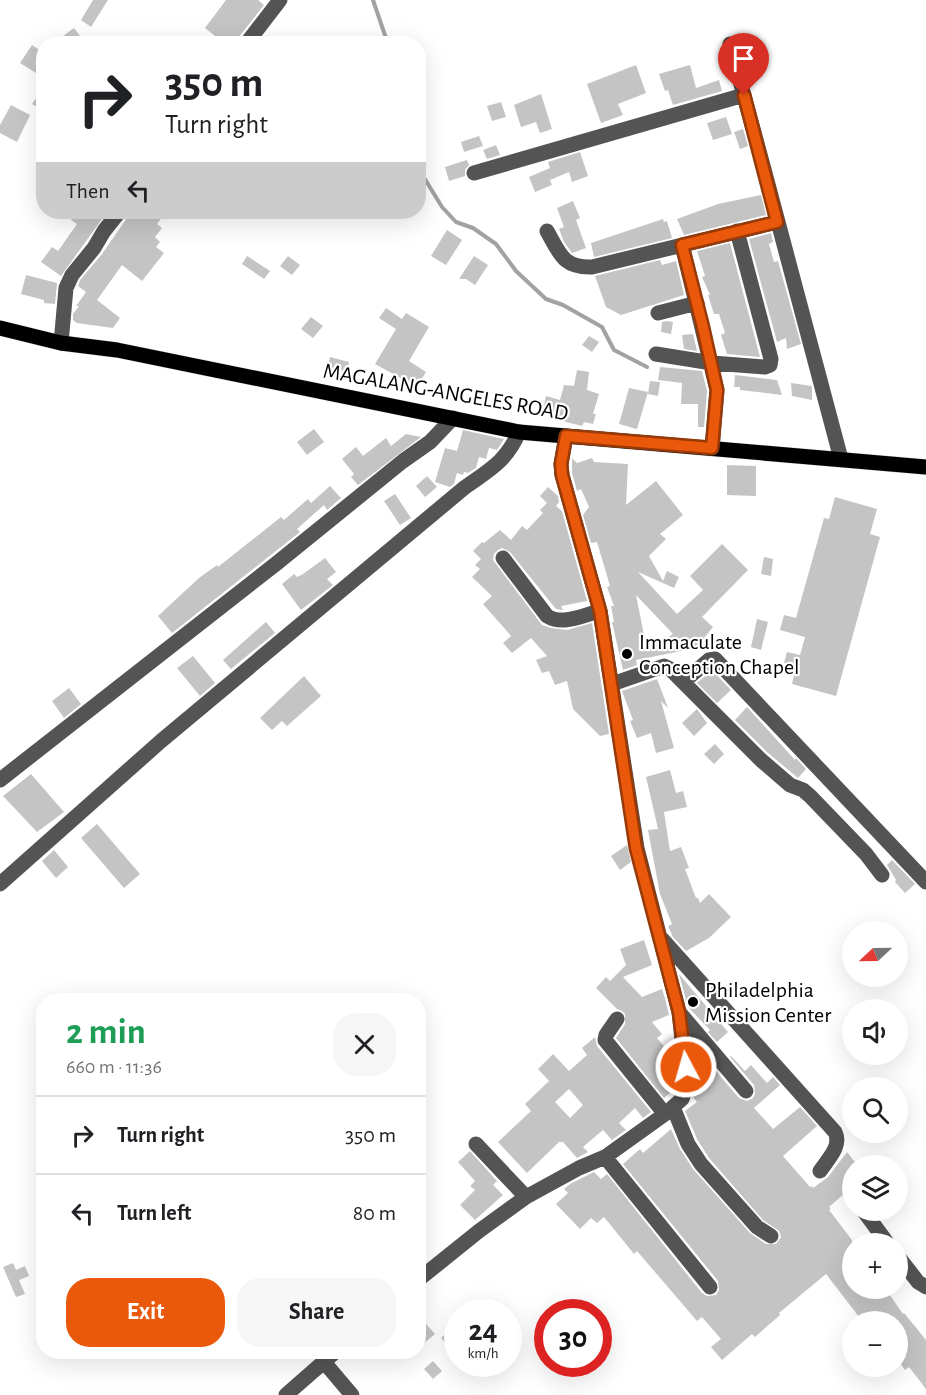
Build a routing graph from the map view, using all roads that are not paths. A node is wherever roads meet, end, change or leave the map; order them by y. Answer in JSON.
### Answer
{"nodes":[{"id":1,"x":280,"y":0,"type":"edge"},
{"id":2,"x":252,"y":36,"type":"edge"},
{"id":3,"x":730,"y":44,"type":"dead end"},
{"id":4,"x":744,"y":95,"type":"junction"},
{"id":5,"x":474,"y":172,"type":"dead end"},
{"id":6,"x":114,"y":219,"type":"edge"},
{"id":7,"x":777,"y":222,"type":"junction"},
{"id":8,"x":547,"y":231,"type":"dead end"},
{"id":9,"x":737,"y":231,"type":"junction"},
{"id":10,"x":682,"y":245,"type":"junction"},
{"id":11,"x":698,"y":303,"type":"junction"},
{"id":12,"x":658,"y":313,"type":"dead end"},
{"id":13,"x":0,"y":328,"type":"edge"},
{"id":14,"x":62,"y":343,"type":"junction"},
{"id":15,"x":656,"y":354,"type":"dead end"},
{"id":16,"x":712,"y":363,"type":"junction"},
{"id":17,"x":453,"y":418,"type":"junction"},
{"id":18,"x":519,"y":432,"type":"junction"},
{"id":19,"x":566,"y":436,"type":"junction"},
{"id":20,"x":712,"y":448,"type":"junction"},
{"id":21,"x":841,"y":459,"type":"junction"},
{"id":22,"x":926,"y":467,"type":"edge"},
{"id":23,"x":503,"y":558,"type":"dead end"},
{"id":24,"x":600,"y":611,"type":"junction"},
{"id":25,"x":683,"y":682,"type":"junction"},
{"id":26,"x":612,"y":684,"type":"junction"},
{"id":27,"x":0,"y":780,"type":"edge"},
{"id":28,"x":882,"y":874,"type":"dead end"},
{"id":29,"x":926,"y":882,"type":"edge"},
{"id":30,"x":0,"y":884,"type":"edge"},
{"id":31,"x":660,"y":936,"type":"junction"},
{"id":32,"x":679,"y":1012,"type":"junction"},
{"id":33,"x":617,"y":1019,"type":"dead end"},
{"id":34,"x":747,"y":1091,"type":"dead end"},
{"id":35,"x":669,"y":1110,"type":"junction"},
{"id":36,"x":476,"y":1144,"type":"dead end"},
{"id":37,"x":605,"y":1157,"type":"junction"},
{"id":38,"x":820,"y":1171,"type":"dead end"},
{"id":39,"x":526,"y":1197,"type":"junction"},
{"id":40,"x":771,"y":1236,"type":"dead end"},
{"id":41,"x":908,"y":1269,"type":"edge"},
{"id":42,"x":426,"y":1274,"type":"edge"},
{"id":43,"x":710,"y":1287,"type":"dead end"},
{"id":44,"x":926,"y":1287,"type":"edge"},
{"id":45,"x":328,"y":1359,"type":"edge"},
{"id":46,"x":331,"y":1359,"type":"edge"},
{"id":47,"x":286,"y":1395,"type":"edge"},
{"id":48,"x":352,"y":1395,"type":"edge"}],
"edges":[{"from":1,"to":2,"type":"street"},
{"from":3,"to":4,"type":"street"},
{"from":4,"to":5,"type":"street"},
{"from":4,"to":7,"type":"street"},
{"from":6,"to":14,"type":"street"},
{"from":7,"to":9,"type":"street"},
{"from":7,"to":21,"type":"street"},
{"from":8,"to":10,"type":"street"},
{"from":9,"to":10,"type":"street"},
{"from":9,"to":16,"type":"street"},
{"from":10,"to":11,"type":"street"},
{"from":11,"to":12,"type":"street"},
{"from":11,"to":16,"type":"street"},
{"from":13,"to":14,"type":"main road","name":"MAGALANG-ANGELES ROAD"},
{"from":14,"to":17,"type":"main road","name":"MAGALANG-ANGELES ROAD"},
{"from":15,"to":16,"type":"street"},
{"from":16,"to":20,"type":"street"},
{"from":17,"to":18,"type":"main road","name":"MAGALANG-ANGELES ROAD"},
{"from":17,"to":27,"type":"street"},
{"from":18,"to":19,"type":"main road","name":"MAGALANG-ANGELES ROAD"},
{"from":18,"to":30,"type":"street"},
{"from":19,"to":20,"type":"main road","name":"MAGALANG-ANGELES ROAD"},
{"from":19,"to":24,"type":"street"},
{"from":20,"to":21,"type":"main road","name":"MAGALANG-ANGELES ROAD"},
{"from":21,"to":22,"type":"main road","name":"MAGALANG-ANGELES ROAD"},
{"from":23,"to":24,"type":"street"},
{"from":24,"to":26,"type":"street"},
{"from":25,"to":26,"type":"street"},
{"from":25,"to":28,"type":"street"},
{"from":25,"to":29,"type":"street"},
{"from":26,"to":31,"type":"street"},
{"from":31,"to":32,"type":"street"},
{"from":31,"to":38,"type":"street"},
{"from":32,"to":34,"type":"street"},
{"from":32,"to":35,"type":"street"},
{"from":33,"to":35,"type":"street"},
{"from":35,"to":37,"type":"street"},
{"from":35,"to":40,"type":"street"},
{"from":36,"to":39,"type":"street"},
{"from":37,"to":39,"type":"street"},
{"from":37,"to":43,"type":"street"},
{"from":39,"to":42,"type":"street"},
{"from":41,"to":44,"type":"street"},
{"from":45,"to":47,"type":"street"},
{"from":46,"to":48,"type":"street"}]}
